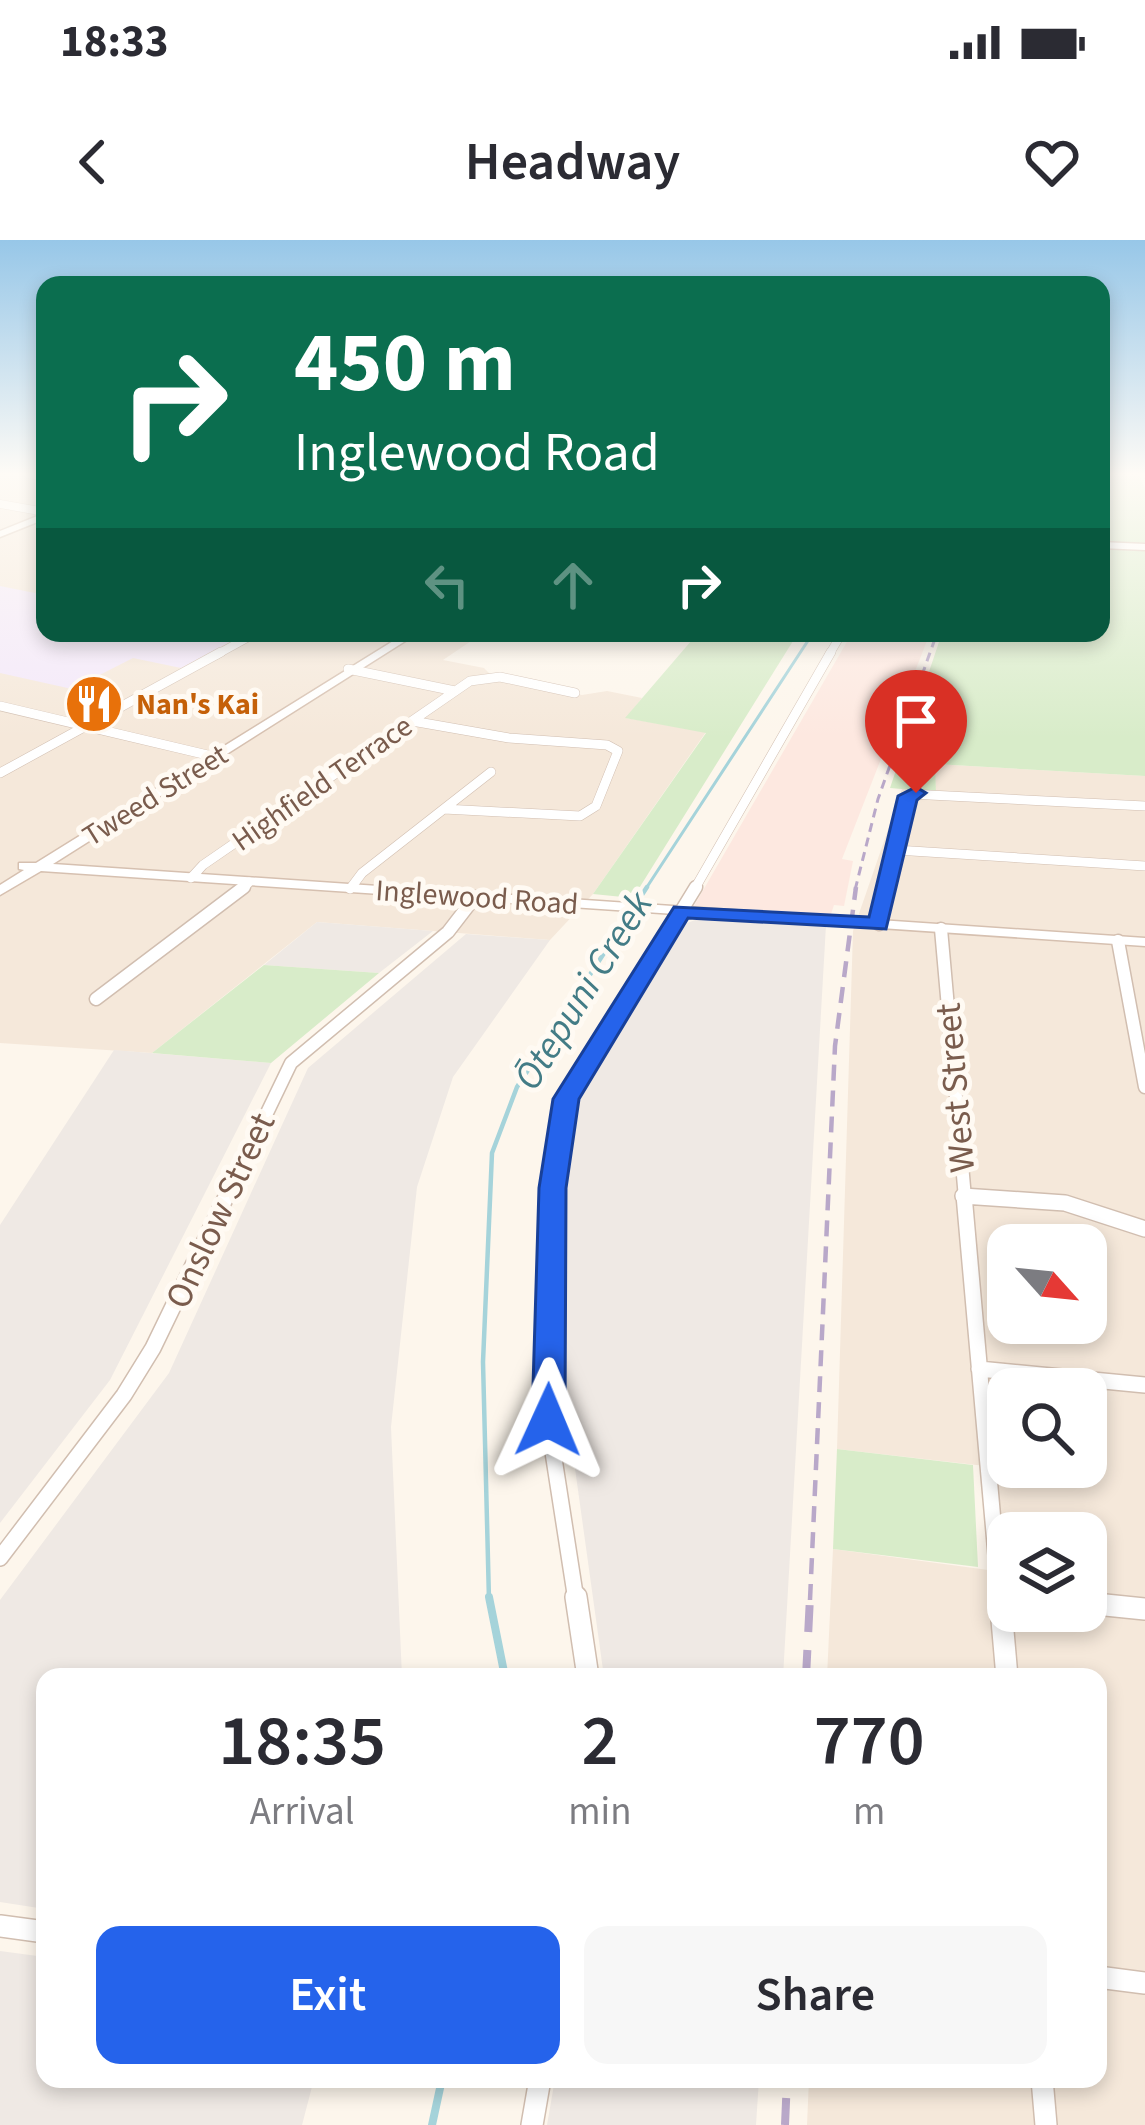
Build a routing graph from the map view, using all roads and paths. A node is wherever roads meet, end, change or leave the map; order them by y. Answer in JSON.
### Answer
{"nodes":[{"id":1,"x":239,"y":642,"type":"edge"},
{"id":2,"x":398,"y":642,"type":"edge"},
{"id":3,"x":837,"y":642,"type":"edge"},
{"id":4,"x":352,"y":670,"type":"junction"},
{"id":5,"x":455,"y":691,"type":"junction"},
{"id":6,"x":575,"y":693,"type":"dead end"},
{"id":7,"x":0,"y":706,"type":"edge"},
{"id":8,"x":412,"y":721,"type":"junction"},
{"id":9,"x":85,"y":726,"type":"junction"},
{"id":10,"x":211,"y":756,"type":"junction"},
{"id":11,"x":491,"y":772,"type":"dead end"},
{"id":12,"x":0,"y":773,"type":"edge"},
{"id":13,"x":1145,"y":806,"type":"edge"},
{"id":14,"x":444,"y":809,"type":"junction"},
{"id":15,"x":896,"y":850,"type":"junction"},
{"id":16,"x":1145,"y":866,"type":"edge"},
{"id":17,"x":30,"y":867,"type":"junction"},
{"id":18,"x":191,"y":878,"type":"junction"},
{"id":19,"x":0,"y":881,"type":"edge"},
{"id":20,"x":249,"y":882,"type":"junction"},
{"id":21,"x":350,"y":889,"type":"junction"},
{"id":22,"x":0,"y":891,"type":"edge"},
{"id":23,"x":475,"y":897,"type":"junction"},
{"id":24,"x":682,"y":911,"type":"junction"},
{"id":25,"x":879,"y":924,"type":"junction"},
{"id":26,"x":941,"y":928,"type":"junction"},
{"id":27,"x":1118,"y":940,"type":"junction"},
{"id":28,"x":1145,"y":942,"type":"edge"},
{"id":29,"x":96,"y":999,"type":"dead end"},
{"id":30,"x":1145,"y":1088,"type":"edge"},
{"id":31,"x":963,"y":1196,"type":"junction"},
{"id":32,"x":1145,"y":1229,"type":"edge"},
{"id":33,"x":980,"y":1369,"type":"junction"},
{"id":34,"x":1145,"y":1385,"type":"edge"},
{"id":35,"x":995,"y":1512,"type":"edge"},
{"id":36,"x":0,"y":1558,"type":"edge"},
{"id":37,"x":1107,"y":1605,"type":"edge"},
{"id":38,"x":1145,"y":1609,"type":"edge"},
{"id":39,"x":1005,"y":1632,"type":"edge"},
{"id":40,"x":587,"y":1668,"type":"edge"},
{"id":41,"x":1007,"y":1668,"type":"edge"},
{"id":42,"x":0,"y":1926,"type":"edge"},
{"id":43,"x":36,"y":1931,"type":"edge"},
{"id":44,"x":1107,"y":1978,"type":"edge"},
{"id":45,"x":1145,"y":1984,"type":"edge"},
{"id":46,"x":538,"y":2088,"type":"edge"},
{"id":47,"x":1043,"y":2088,"type":"edge"},
{"id":48,"x":532,"y":2125,"type":"edge"},
{"id":49,"x":1046,"y":2125,"type":"edge"}],
"edges":[{"from":1,"to":9,"type":"street"},
{"from":2,"to":4,"type":"street","name":"Tweed Street"},
{"from":3,"to":24,"type":"street"},
{"from":4,"to":5,"type":"street","name":"Highfield Terrace"},
{"from":4,"to":10,"type":"street","name":"Tweed Street"},
{"from":5,"to":6,"type":"street","name":"Highfield Terrace"},
{"from":5,"to":8,"type":"street","name":"Highfield Terrace"},
{"from":7,"to":9,"type":"street"},
{"from":8,"to":14,"type":"street"},
{"from":8,"to":18,"type":"street","name":"Highfield Terrace"},
{"from":9,"to":10,"type":"street"},
{"from":9,"to":12,"type":"street"},
{"from":10,"to":17,"type":"street","name":"Tweed Street"},
{"from":11,"to":14,"type":"street"},
{"from":13,"to":15,"type":"street"},
{"from":14,"to":21,"type":"street"},
{"from":15,"to":16,"type":"street"},
{"from":15,"to":25,"type":"street"},
{"from":17,"to":18,"type":"street","name":"Inglewood Road"},
{"from":17,"to":19,"type":"street","name":"Tweed Street"},
{"from":17,"to":22,"type":"street","name":"Tweed Street"},
{"from":18,"to":20,"type":"street","name":"Inglewood Road"},
{"from":20,"to":21,"type":"street","name":"Inglewood Road"},
{"from":20,"to":29,"type":"street"},
{"from":21,"to":23,"type":"street","name":"Inglewood Road"},
{"from":23,"to":24,"type":"street","name":"Inglewood Road"},
{"from":23,"to":36,"type":"street","name":"Onslow Street"},
{"from":24,"to":25,"type":"street","name":"Inglewood Road"},
{"from":24,"to":40,"type":"street"},
{"from":25,"to":26,"type":"street","name":"Inglewood Road"},
{"from":26,"to":27,"type":"street","name":"Inglewood Road"},
{"from":26,"to":31,"type":"street","name":"West Street"},
{"from":27,"to":28,"type":"street","name":"Inglewood Road"},
{"from":27,"to":30,"type":"street"},
{"from":31,"to":32,"type":"street"},
{"from":31,"to":33,"type":"street","name":"West Street"},
{"from":33,"to":34,"type":"street"},
{"from":33,"to":35,"type":"street","name":"West Street"},
{"from":37,"to":38,"type":"street"},
{"from":39,"to":41,"type":"street","name":"West Street"},
{"from":42,"to":43,"type":"street"},
{"from":44,"to":45,"type":"street"},
{"from":46,"to":48,"type":"street"},
{"from":47,"to":49,"type":"street"}]}
